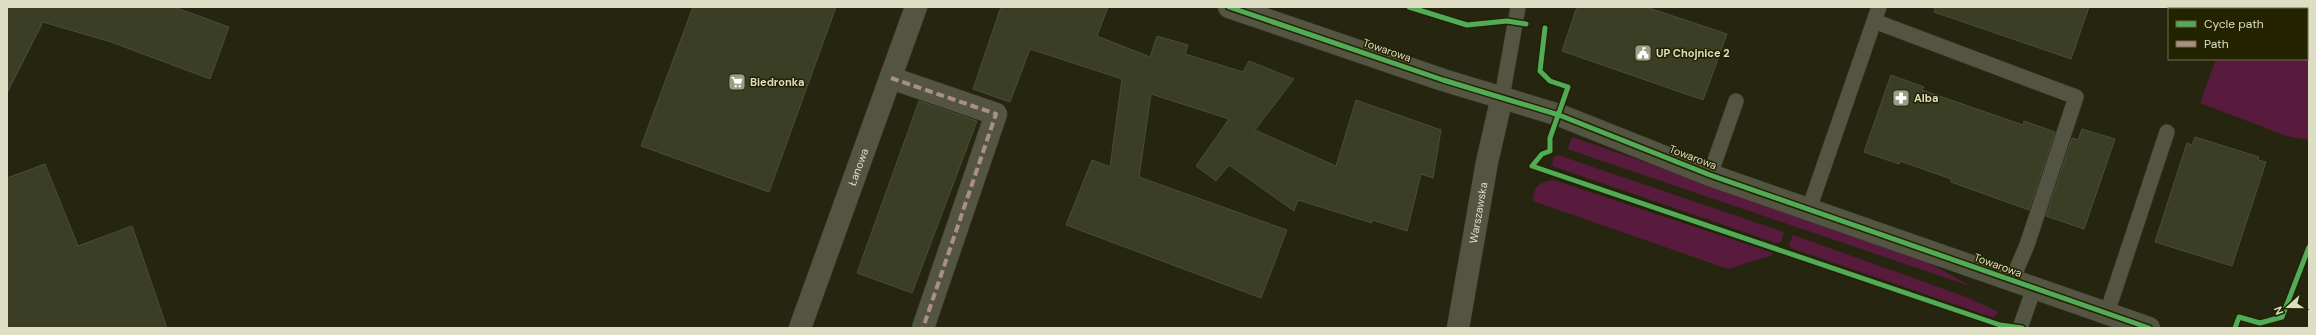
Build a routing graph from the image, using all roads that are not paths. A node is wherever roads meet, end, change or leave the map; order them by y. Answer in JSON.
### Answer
{"nodes":[{"id":1,"x":916,"y":7,"type":"edge"},
{"id":2,"x":1229,"y":7,"type":"edge"},
{"id":3,"x":1518,"y":7,"type":"edge"},
{"id":4,"x":1879,"y":7,"type":"edge"},
{"id":5,"x":1874,"y":21,"type":"junction"},
{"id":6,"x":891,"y":78,"type":"junction"},
{"id":7,"x":1502,"y":98,"type":"junction"},
{"id":8,"x":1736,"y":101,"type":"dead end"},
{"id":9,"x":2167,"y":132,"type":"dead end"},
{"id":10,"x":1710,"y":175,"type":"junction"},
{"id":11,"x":1809,"y":209,"type":"junction"},
{"id":12,"x":2012,"y":280,"type":"junction"},
{"id":13,"x":2034,"y":288,"type":"junction"},
{"id":14,"x":2107,"y":314,"type":"junction"},
{"id":15,"x":800,"y":328,"type":"edge"},
{"id":16,"x":922,"y":328,"type":"edge"},
{"id":17,"x":1458,"y":328,"type":"edge"},
{"id":18,"x":2020,"y":328,"type":"edge"},
{"id":19,"x":2149,"y":328,"type":"edge"}],
"edges":[{"from":1,"to":6,"type":"street","name":"Łanowa"},
{"from":2,"to":7,"type":"street","name":"Towarowa"},
{"from":3,"to":7,"type":"lane"},
{"from":4,"to":5,"type":"lane"},
{"from":5,"to":11,"type":"lane"},
{"from":5,"to":12,"type":"lane"},
{"from":6,"to":15,"type":"street","name":"Łanowa"},
{"from":6,"to":16,"type":"street"},
{"from":7,"to":10,"type":"street","name":"Towarowa"},
{"from":7,"to":17,"type":"street","name":"Warszawska"},
{"from":8,"to":10,"type":"lane"},
{"from":9,"to":14,"type":"lane"},
{"from":10,"to":11,"type":"street","name":"Towarowa"},
{"from":11,"to":12,"type":"street","name":"Towarowa"},
{"from":12,"to":13,"type":"street","name":"Towarowa"},
{"from":13,"to":14,"type":"street","name":"Towarowa"},
{"from":13,"to":18,"type":"lane"},
{"from":14,"to":19,"type":"street","name":"Towarowa"}]}
